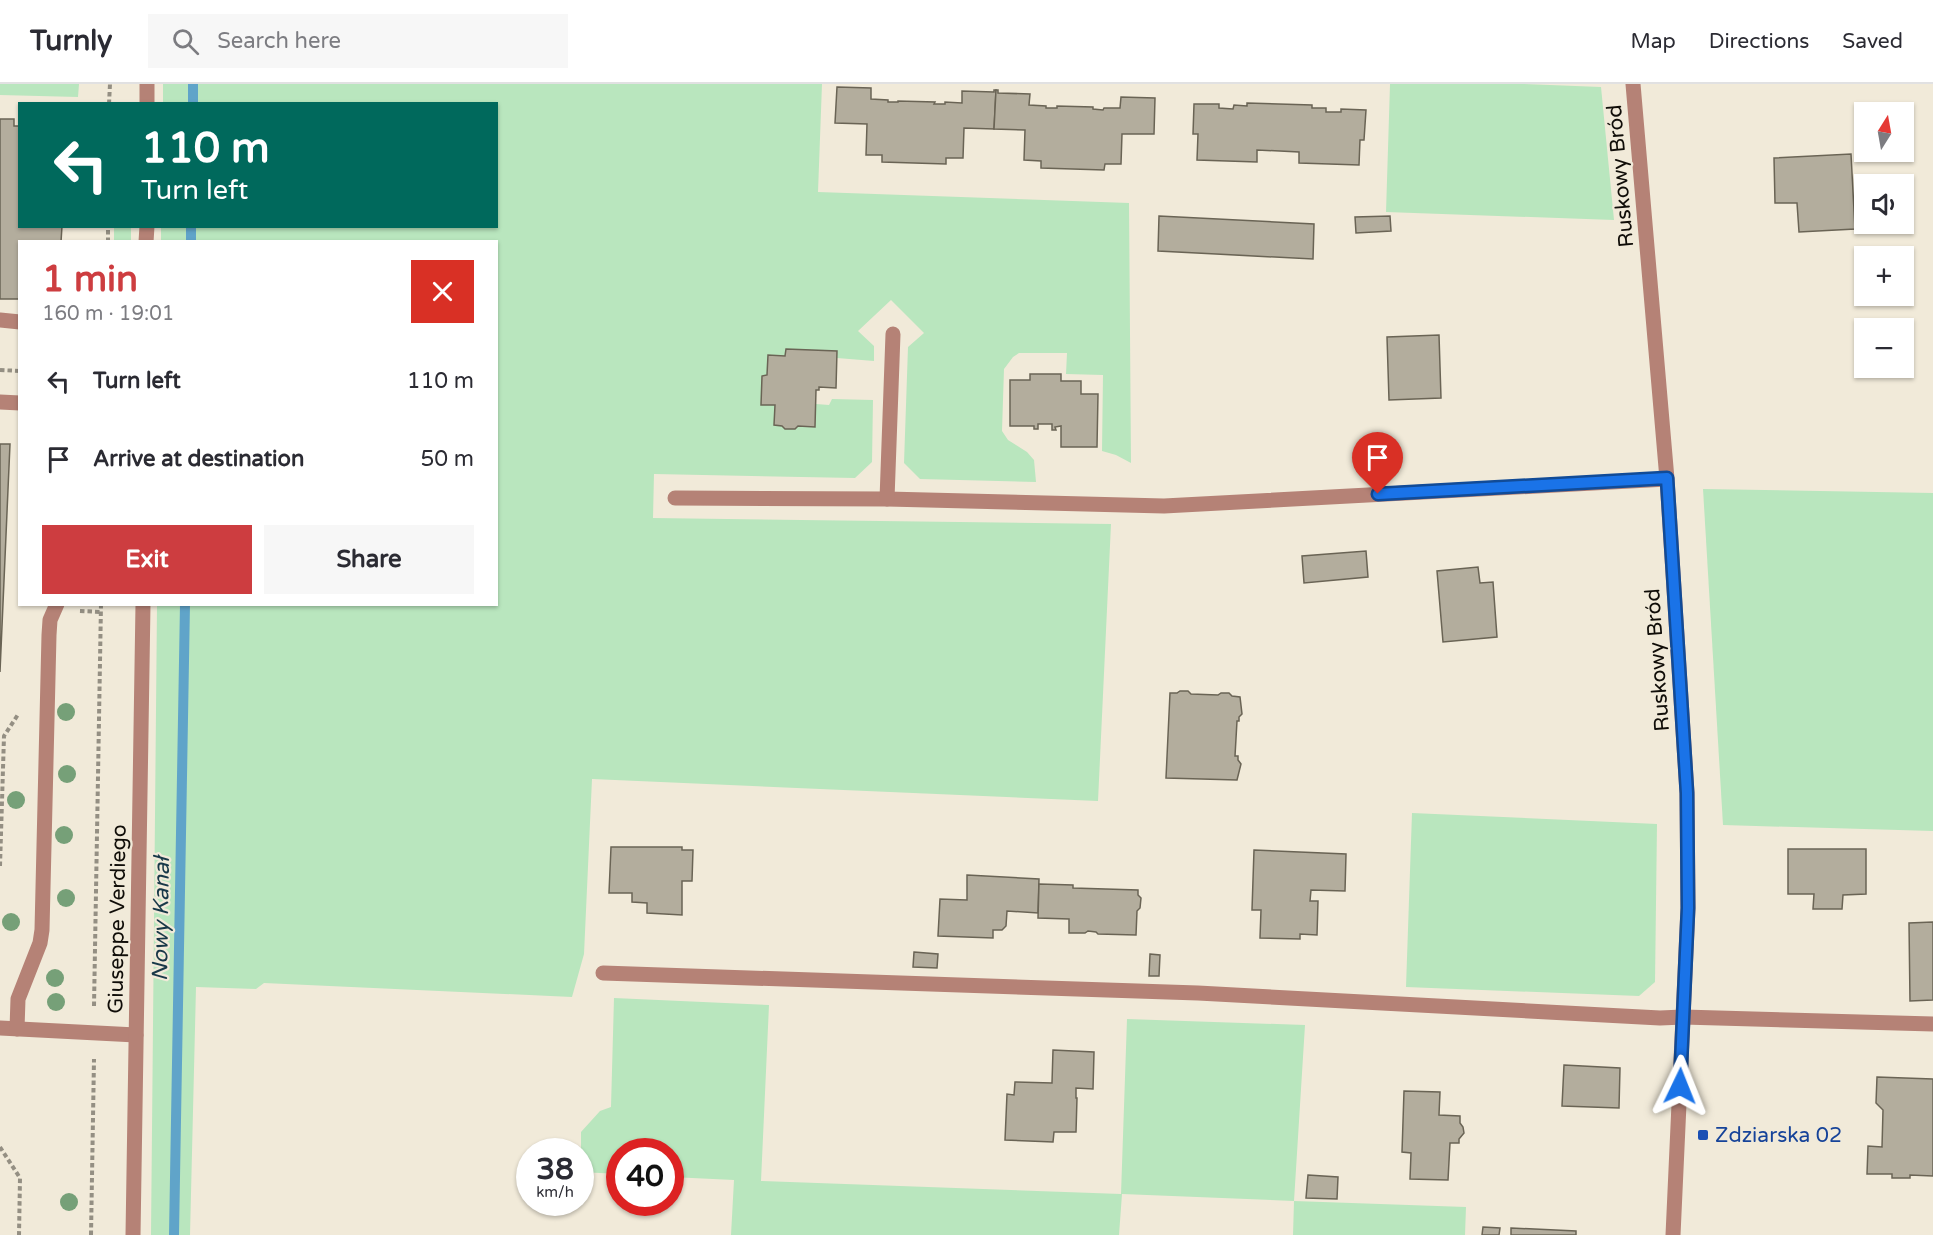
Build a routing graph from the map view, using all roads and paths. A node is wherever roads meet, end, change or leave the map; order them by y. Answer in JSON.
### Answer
{"nodes":[{"id":1,"x":110,"y":84,"type":"edge"},
{"id":2,"x":147,"y":84,"type":"edge"},
{"id":3,"x":1633,"y":84,"type":"edge"},
{"id":4,"x":109,"y":102,"type":"edge"},
{"id":5,"x":147,"y":102,"type":"edge"},
{"id":6,"x":0,"y":321,"type":"edge"},
{"id":7,"x":18,"y":322,"type":"edge"},
{"id":8,"x":893,"y":334,"type":"dead end"},
{"id":9,"x":0,"y":370,"type":"edge"},
{"id":10,"x":18,"y":371,"type":"edge"},
{"id":11,"x":0,"y":402,"type":"edge"},
{"id":12,"x":18,"y":403,"type":"edge"},
{"id":13,"x":1667,"y":478,"type":"junction"},
{"id":14,"x":675,"y":498,"type":"dead end"},
{"id":15,"x":887,"y":499,"type":"junction"},
{"id":16,"x":56,"y":606,"type":"edge"},
{"id":17,"x":101,"y":606,"type":"edge"},
{"id":18,"x":143,"y":606,"type":"edge"},
{"id":19,"x":20,"y":711,"type":"dead end"},
{"id":20,"x":0,"y":866,"type":"edge"},
{"id":21,"x":603,"y":973,"type":"dead end"},
{"id":22,"x":1683,"y":1017,"type":"junction"},
{"id":23,"x":1933,"y":1024,"type":"edge"},
{"id":24,"x":0,"y":1028,"type":"edge"},
{"id":25,"x":16,"y":1029,"type":"junction"},
{"id":26,"x":93,"y":1032,"type":"junction"},
{"id":27,"x":136,"y":1035,"type":"junction"},
{"id":28,"x":0,"y":1147,"type":"edge"},
{"id":29,"x":19,"y":1235,"type":"edge"},
{"id":30,"x":91,"y":1235,"type":"edge"},
{"id":31,"x":133,"y":1235,"type":"edge"},
{"id":32,"x":1673,"y":1235,"type":"edge"}],
"edges":[{"from":1,"to":4,"type":"path"},
{"from":2,"to":5,"type":"street"},
{"from":3,"to":13,"type":"street","name":"Ruskowy Bród"},
{"from":6,"to":7,"type":"street"},
{"from":8,"to":15,"type":"street"},
{"from":9,"to":10,"type":"path"},
{"from":11,"to":12,"type":"street"},
{"from":13,"to":15,"type":"street"},
{"from":13,"to":22,"type":"street","name":"Ruskowy Bród"},
{"from":14,"to":15,"type":"street"},
{"from":16,"to":25,"type":"street"},
{"from":17,"to":26,"type":"path"},
{"from":18,"to":27,"type":"street","name":"Giuseppe Verdiego"},
{"from":19,"to":20,"type":"path"},
{"from":21,"to":22,"type":"street"},
{"from":22,"to":23,"type":"street"},
{"from":22,"to":32,"type":"street","name":"Ruskowy Bród"},
{"from":24,"to":25,"type":"street"},
{"from":25,"to":26,"type":"street"},
{"from":26,"to":27,"type":"street"},
{"from":26,"to":30,"type":"path"},
{"from":27,"to":31,"type":"street","name":"Giuseppe Verdiego"},
{"from":28,"to":29,"type":"path"}]}
